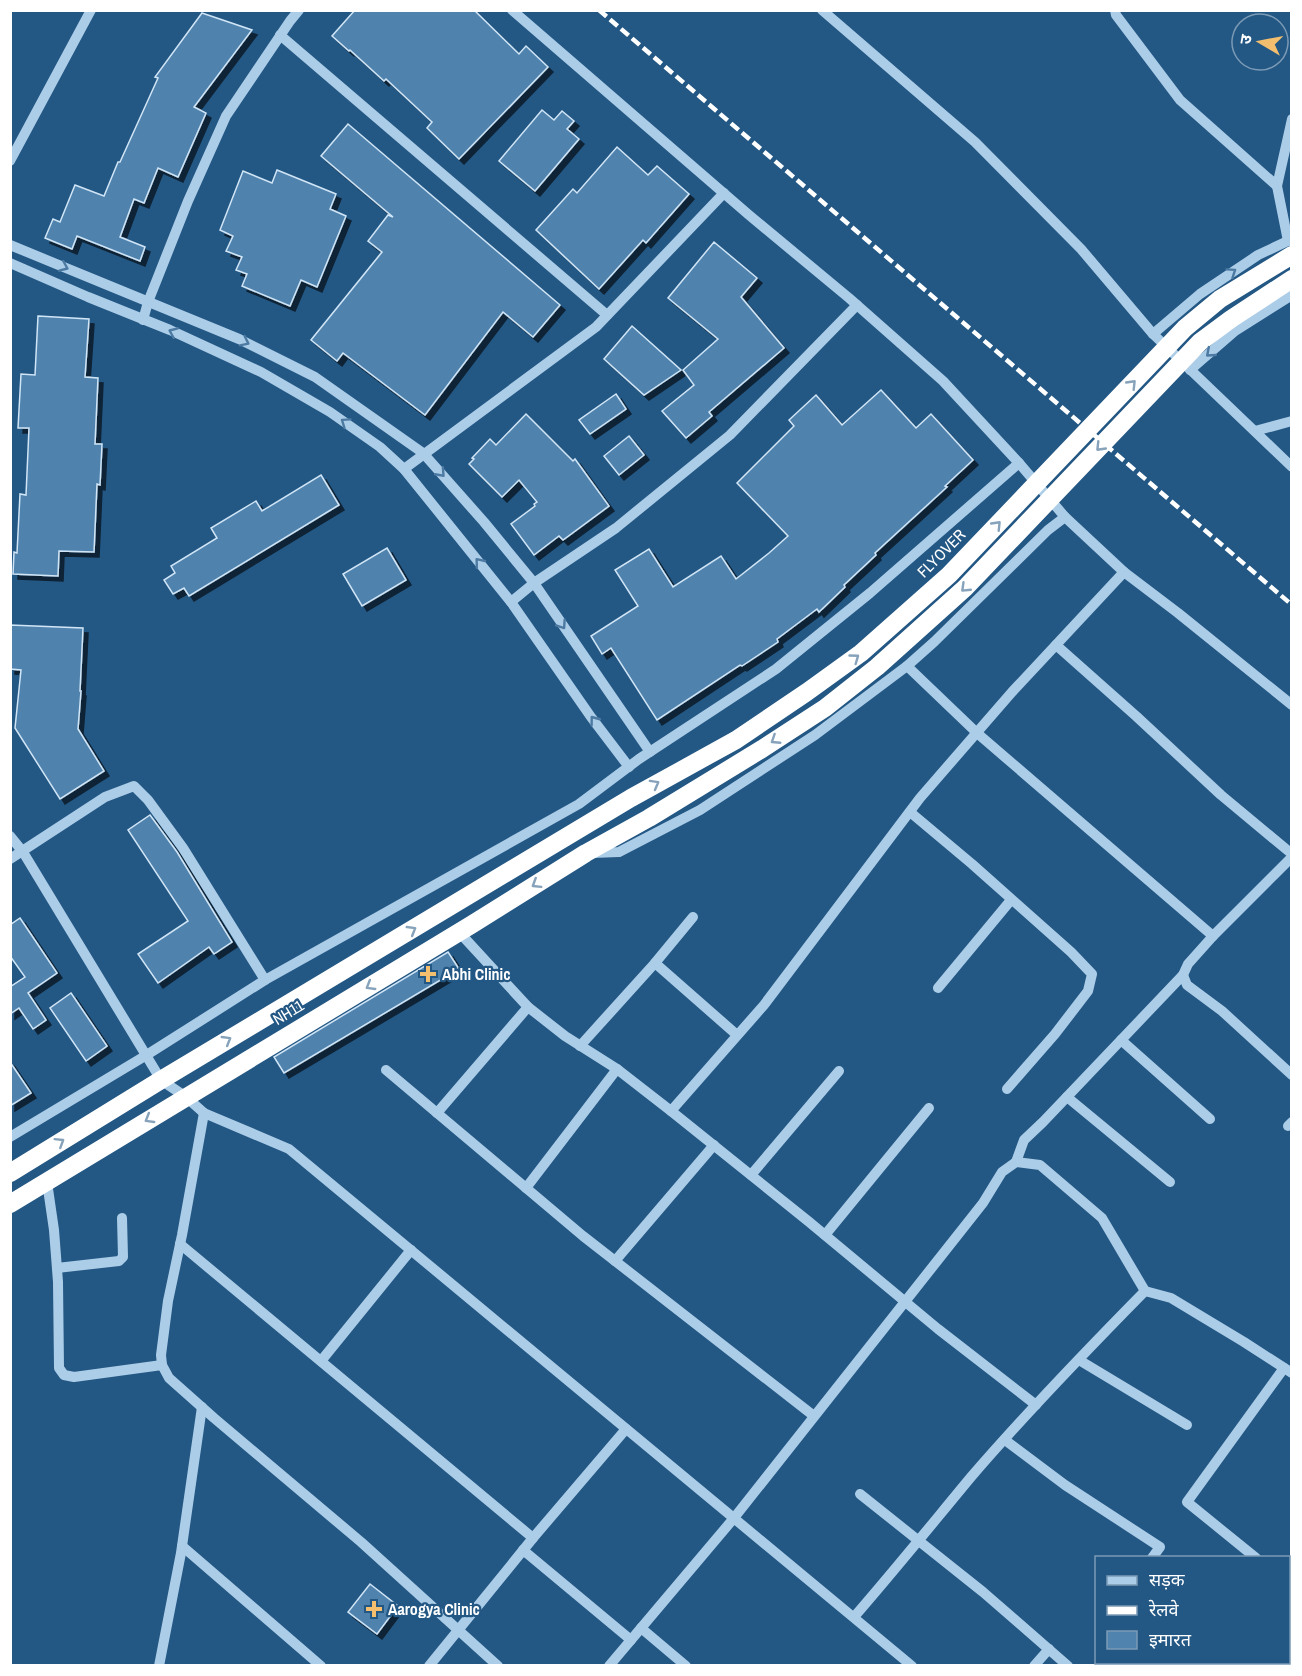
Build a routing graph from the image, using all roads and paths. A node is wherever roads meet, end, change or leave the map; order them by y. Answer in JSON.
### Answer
{"nodes":[{"id":1,"x":91,"y":10,"type":"edge"},
{"id":2,"x":299,"y":10,"type":"edge"},
{"id":3,"x":512,"y":10,"type":"edge"},
{"id":4,"x":822,"y":10,"type":"edge"},
{"id":5,"x":1114,"y":10,"type":"edge"},
{"id":6,"x":280,"y":35,"type":"junction"},
{"id":7,"x":1292,"y":119,"type":"edge"},
{"id":8,"x":10,"y":161,"type":"edge"},
{"id":9,"x":1277,"y":186,"type":"junction"},
{"id":10,"x":724,"y":193,"type":"junction"},
{"id":11,"x":10,"y":245,"type":"edge"},
{"id":12,"x":1290,"y":245,"type":"edge"},
{"id":13,"x":10,"y":263,"type":"edge"},
{"id":14,"x":1292,"y":279,"type":"edge"},
{"id":15,"x":1201,"y":293,"type":"junction"},
{"id":16,"x":1292,"y":295,"type":"edge"},
{"id":17,"x":148,"y":302,"type":"junction"},
{"id":18,"x":857,"y":305,"type":"junction"},
{"id":19,"x":607,"y":315,"type":"junction"},
{"id":20,"x":143,"y":320,"type":"junction"},
{"id":21,"x":1235,"y":331,"type":"junction"},
{"id":22,"x":1153,"y":334,"type":"junction"},
{"id":23,"x":1190,"y":370,"type":"junction"},
{"id":24,"x":1292,"y":421,"type":"edge"},
{"id":25,"x":1255,"y":431,"type":"junction"},
{"id":26,"x":423,"y":453,"type":"junction"},
{"id":27,"x":1019,"y":463,"type":"junction"},
{"id":28,"x":1292,"y":467,"type":"edge"},
{"id":29,"x":404,"y":469,"type":"junction"},
{"id":30,"x":1065,"y":517,"type":"junction"},
{"id":31,"x":1124,"y":572,"type":"junction"},
{"id":32,"x":534,"y":583,"type":"junction"},
{"id":33,"x":511,"y":602,"type":"junction"},
{"id":34,"x":1056,"y":645,"type":"junction"},
{"id":35,"x":907,"y":666,"type":"junction"},
{"id":36,"x":1292,"y":705,"type":"edge"},
{"id":37,"x":977,"y":732,"type":"junction"},
{"id":38,"x":650,"y":752,"type":"junction"},
{"id":39,"x":629,"y":766,"type":"junction"},
{"id":40,"x":579,"y":804,"type":"junction"},
{"id":41,"x":910,"y":812,"type":"junction"},
{"id":42,"x":578,"y":831,"type":"junction"},
{"id":43,"x":10,"y":836,"type":"edge"},
{"id":44,"x":23,"y":852,"type":"junction"},
{"id":45,"x":586,"y":853,"type":"junction"},
{"id":46,"x":1292,"y":856,"type":"edge"},
{"id":47,"x":10,"y":859,"type":"edge"},
{"id":48,"x":1011,"y":900,"type":"junction"},
{"id":49,"x":693,"y":917,"type":"dead end"},
{"id":50,"x":459,"y":932,"type":"junction"},
{"id":51,"x":1213,"y":936,"type":"junction"},
{"id":52,"x":655,"y":963,"type":"junction"},
{"id":53,"x":1183,"y":975,"type":"junction"},
{"id":54,"x":265,"y":980,"type":"junction"},
{"id":55,"x":938,"y":988,"type":"dead end"},
{"id":56,"x":528,"y":1007,"type":"junction"},
{"id":57,"x":737,"y":1035,"type":"junction"},
{"id":58,"x":1121,"y":1040,"type":"junction"},
{"id":59,"x":580,"y":1046,"type":"junction"},
{"id":60,"x":145,"y":1056,"type":"junction"},
{"id":61,"x":617,"y":1069,"type":"junction"},
{"id":62,"x":386,"y":1070,"type":"dead end"},
{"id":63,"x":839,"y":1071,"type":"dead end"},
{"id":64,"x":1292,"y":1075,"type":"edge"},
{"id":65,"x":161,"y":1080,"type":"junction"},
{"id":66,"x":1007,"y":1089,"type":"dead end"},
{"id":67,"x":186,"y":1097,"type":"junction"},
{"id":68,"x":1067,"y":1097,"type":"junction"},
{"id":69,"x":929,"y":1108,"type":"dead end"},
{"id":70,"x":671,"y":1111,"type":"junction"},
{"id":71,"x":204,"y":1113,"type":"junction"},
{"id":72,"x":437,"y":1113,"type":"junction"},
{"id":73,"x":1210,"y":1119,"type":"dead end"},
{"id":74,"x":10,"y":1137,"type":"edge"},
{"id":75,"x":714,"y":1145,"type":"junction"},
{"id":76,"x":1016,"y":1161,"type":"junction"},
{"id":77,"x":10,"y":1173,"type":"edge"},
{"id":78,"x":751,"y":1175,"type":"junction"},
{"id":79,"x":47,"y":1182,"type":"junction"},
{"id":80,"x":1170,"y":1182,"type":"dead end"},
{"id":81,"x":526,"y":1188,"type":"junction"},
{"id":82,"x":10,"y":1204,"type":"edge"},
{"id":83,"x":123,"y":1218,"type":"dead end"},
{"id":84,"x":825,"y":1235,"type":"junction"},
{"id":85,"x":180,"y":1244,"type":"junction"},
{"id":86,"x":411,"y":1250,"type":"junction"},
{"id":87,"x":615,"y":1261,"type":"junction"},
{"id":88,"x":57,"y":1268,"type":"junction"},
{"id":89,"x":1145,"y":1291,"type":"junction"},
{"id":90,"x":905,"y":1302,"type":"junction"},
{"id":91,"x":1079,"y":1360,"type":"junction"},
{"id":92,"x":321,"y":1361,"type":"junction"},
{"id":93,"x":162,"y":1365,"type":"junction"},
{"id":94,"x":1288,"y":1370,"type":"edge"},
{"id":95,"x":1036,"y":1406,"type":"junction"},
{"id":96,"x":202,"y":1407,"type":"junction"},
{"id":97,"x":814,"y":1416,"type":"junction"},
{"id":98,"x":1188,"y":1425,"type":"dead end"},
{"id":99,"x":626,"y":1429,"type":"junction"},
{"id":100,"x":1005,"y":1440,"type":"junction"},
{"id":101,"x":860,"y":1494,"type":"dead end"},
{"id":102,"x":734,"y":1518,"type":"junction"},
{"id":103,"x":533,"y":1538,"type":"junction"},
{"id":104,"x":919,"y":1542,"type":"junction"},
{"id":105,"x":182,"y":1546,"type":"junction"},
{"id":106,"x":523,"y":1550,"type":"junction"},
{"id":107,"x":1153,"y":1556,"type":"edge"},
{"id":108,"x":1255,"y":1556,"type":"edge"},
{"id":109,"x":854,"y":1617,"type":"junction"},
{"id":110,"x":641,"y":1628,"type":"junction"},
{"id":111,"x":458,"y":1629,"type":"junction"},
{"id":112,"x":630,"y":1640,"type":"junction"},
{"id":113,"x":1049,"y":1649,"type":"junction"},
{"id":114,"x":159,"y":1665,"type":"edge"},
{"id":115,"x":321,"y":1665,"type":"edge"},
{"id":116,"x":429,"y":1665,"type":"edge"},
{"id":117,"x":498,"y":1665,"type":"edge"},
{"id":118,"x":609,"y":1665,"type":"edge"},
{"id":119,"x":686,"y":1665,"type":"edge"},
{"id":120,"x":912,"y":1665,"type":"edge"},
{"id":121,"x":1035,"y":1665,"type":"edge"},
{"id":122,"x":1068,"y":1665,"type":"edge"}],
"edges":[{"from":1,"to":8,"type":"street"},
{"from":2,"to":6,"type":"street"},
{"from":3,"to":10,"type":"street"},
{"from":4,"to":22,"type":"street"},
{"from":5,"to":9,"type":"street"},
{"from":6,"to":17,"type":"street"},
{"from":6,"to":19,"type":"street"},
{"from":7,"to":9,"type":"street"},
{"from":9,"to":12,"type":"street"},
{"from":10,"to":18,"type":"street"},
{"from":10,"to":19,"type":"street"},
{"from":11,"to":17,"type":"street","one_way":true},
{"from":15,"to":12,"type":"street","one_way":true},
{"from":42,"to":12,"type":"highway","name":"FLYOVER","one_way":true},
{"from":13,"to":20,"type":"street"},
{"from":14,"to":45,"type":"highway","one_way":true},
{"from":15,"to":21,"type":"street"},
{"from":15,"to":22,"type":"street"},
{"from":16,"to":21,"type":"street"},
{"from":17,"to":20,"type":"street"},
{"from":17,"to":26,"type":"street","one_way":true},
{"from":18,"to":27,"type":"street"},
{"from":18,"to":32,"type":"street"},
{"from":19,"to":26,"type":"street"},
{"from":29,"to":20,"type":"street","one_way":true},
{"from":21,"to":23,"type":"street","one_way":true},
{"from":22,"to":23,"type":"street"},
{"from":23,"to":25,"type":"street"},
{"from":24,"to":25,"type":"street"},
{"from":25,"to":28,"type":"street"},
{"from":26,"to":29,"type":"street"},
{"from":26,"to":32,"type":"street","one_way":true},
{"from":27,"to":30,"type":"street"},
{"from":27,"to":38,"type":"street"},
{"from":33,"to":29,"type":"street","one_way":true},
{"from":30,"to":31,"type":"street"},
{"from":30,"to":35,"type":"street"},
{"from":31,"to":34,"type":"street"},
{"from":31,"to":36,"type":"street"},
{"from":32,"to":33,"type":"street"},
{"from":32,"to":38,"type":"street","one_way":true},
{"from":39,"to":33,"type":"street","one_way":true},
{"from":34,"to":37,"type":"street"},
{"from":34,"to":46,"type":"street"},
{"from":35,"to":37,"type":"street"},
{"from":35,"to":45,"type":"street"},
{"from":37,"to":41,"type":"street"},
{"from":37,"to":51,"type":"street"},
{"from":38,"to":39,"type":"street"},
{"from":39,"to":40,"type":"street"},
{"from":40,"to":42,"type":"street"},
{"from":40,"to":54,"type":"street"},
{"from":41,"to":48,"type":"street"},
{"from":41,"to":57,"type":"street"},
{"from":65,"to":42,"type":"highway","name":"FLYOVER","one_way":true},
{"from":43,"to":44,"type":"street"},
{"from":44,"to":47,"type":"street"},
{"from":44,"to":54,"type":"street"},
{"from":44,"to":60,"type":"street"},
{"from":45,"to":50,"type":"highway","name":"NH11","one_way":true},
{"from":46,"to":51,"type":"street"},
{"from":48,"to":55,"type":"street"},
{"from":48,"to":66,"type":"street"},
{"from":49,"to":52,"type":"street"},
{"from":50,"to":56,"type":"street"},
{"from":50,"to":67,"type":"highway","name":"NH11","one_way":true},
{"from":51,"to":53,"type":"street"},
{"from":52,"to":57,"type":"street"},
{"from":52,"to":59,"type":"street"},
{"from":53,"to":58,"type":"street"},
{"from":53,"to":64,"type":"street"},
{"from":54,"to":60,"type":"street"},
{"from":56,"to":59,"type":"street"},
{"from":56,"to":72,"type":"street"},
{"from":57,"to":70,"type":"street"},
{"from":58,"to":68,"type":"street"},
{"from":58,"to":73,"type":"street"},
{"from":59,"to":61,"type":"street"},
{"from":60,"to":65,"type":"street"},
{"from":60,"to":74,"type":"street"},
{"from":61,"to":70,"type":"street"},
{"from":61,"to":81,"type":"street"},
{"from":62,"to":72,"type":"street"},
{"from":63,"to":78,"type":"street"},
{"from":65,"to":67,"type":"street"},
{"from":77,"to":65,"type":"highway","name":"FLYOVER","one_way":true},
{"from":67,"to":71,"type":"street"},
{"from":67,"to":79,"type":"highway","name":"NH11","one_way":true},
{"from":68,"to":76,"type":"street"},
{"from":68,"to":80,"type":"street"},
{"from":69,"to":84,"type":"street"},
{"from":70,"to":75,"type":"street"},
{"from":71,"to":85,"type":"street"},
{"from":71,"to":86,"type":"street"},
{"from":72,"to":81,"type":"street"},
{"from":75,"to":78,"type":"street"},
{"from":75,"to":87,"type":"street"},
{"from":76,"to":89,"type":"street"},
{"from":76,"to":90,"type":"street"},
{"from":78,"to":84,"type":"street"},
{"from":79,"to":82,"type":"highway","name":"NH11"},
{"from":79,"to":88,"type":"street"},
{"from":81,"to":87,"type":"street"},
{"from":83,"to":88,"type":"street"},
{"from":84,"to":90,"type":"street"},
{"from":85,"to":92,"type":"street"},
{"from":85,"to":93,"type":"street"},
{"from":86,"to":92,"type":"street"},
{"from":86,"to":99,"type":"street"},
{"from":87,"to":97,"type":"street"},
{"from":88,"to":93,"type":"street"},
{"from":89,"to":91,"type":"street"},
{"from":89,"to":94,"type":"street"},
{"from":90,"to":95,"type":"street"},
{"from":90,"to":97,"type":"street"},
{"from":91,"to":95,"type":"street"},
{"from":91,"to":98,"type":"street"},
{"from":92,"to":103,"type":"street"},
{"from":93,"to":96,"type":"street"},
{"from":94,"to":108,"type":"street"},
{"from":95,"to":100,"type":"street"},
{"from":96,"to":105,"type":"street"},
{"from":96,"to":111,"type":"street"},
{"from":97,"to":102,"type":"street"},
{"from":99,"to":102,"type":"street"},
{"from":99,"to":103,"type":"street"},
{"from":100,"to":104,"type":"street"},
{"from":100,"to":107,"type":"street"},
{"from":101,"to":104,"type":"street"},
{"from":102,"to":109,"type":"street"},
{"from":102,"to":110,"type":"street"},
{"from":103,"to":106,"type":"street"},
{"from":104,"to":109,"type":"street"},
{"from":104,"to":113,"type":"street"},
{"from":105,"to":114,"type":"street"},
{"from":105,"to":115,"type":"street"},
{"from":106,"to":111,"type":"street"},
{"from":106,"to":112,"type":"street"},
{"from":109,"to":120,"type":"street"},
{"from":110,"to":112,"type":"street"},
{"from":110,"to":119,"type":"street"},
{"from":111,"to":116,"type":"street"},
{"from":111,"to":117,"type":"street"},
{"from":112,"to":118,"type":"street"},
{"from":113,"to":121,"type":"street"},
{"from":113,"to":122,"type":"street"}]}
